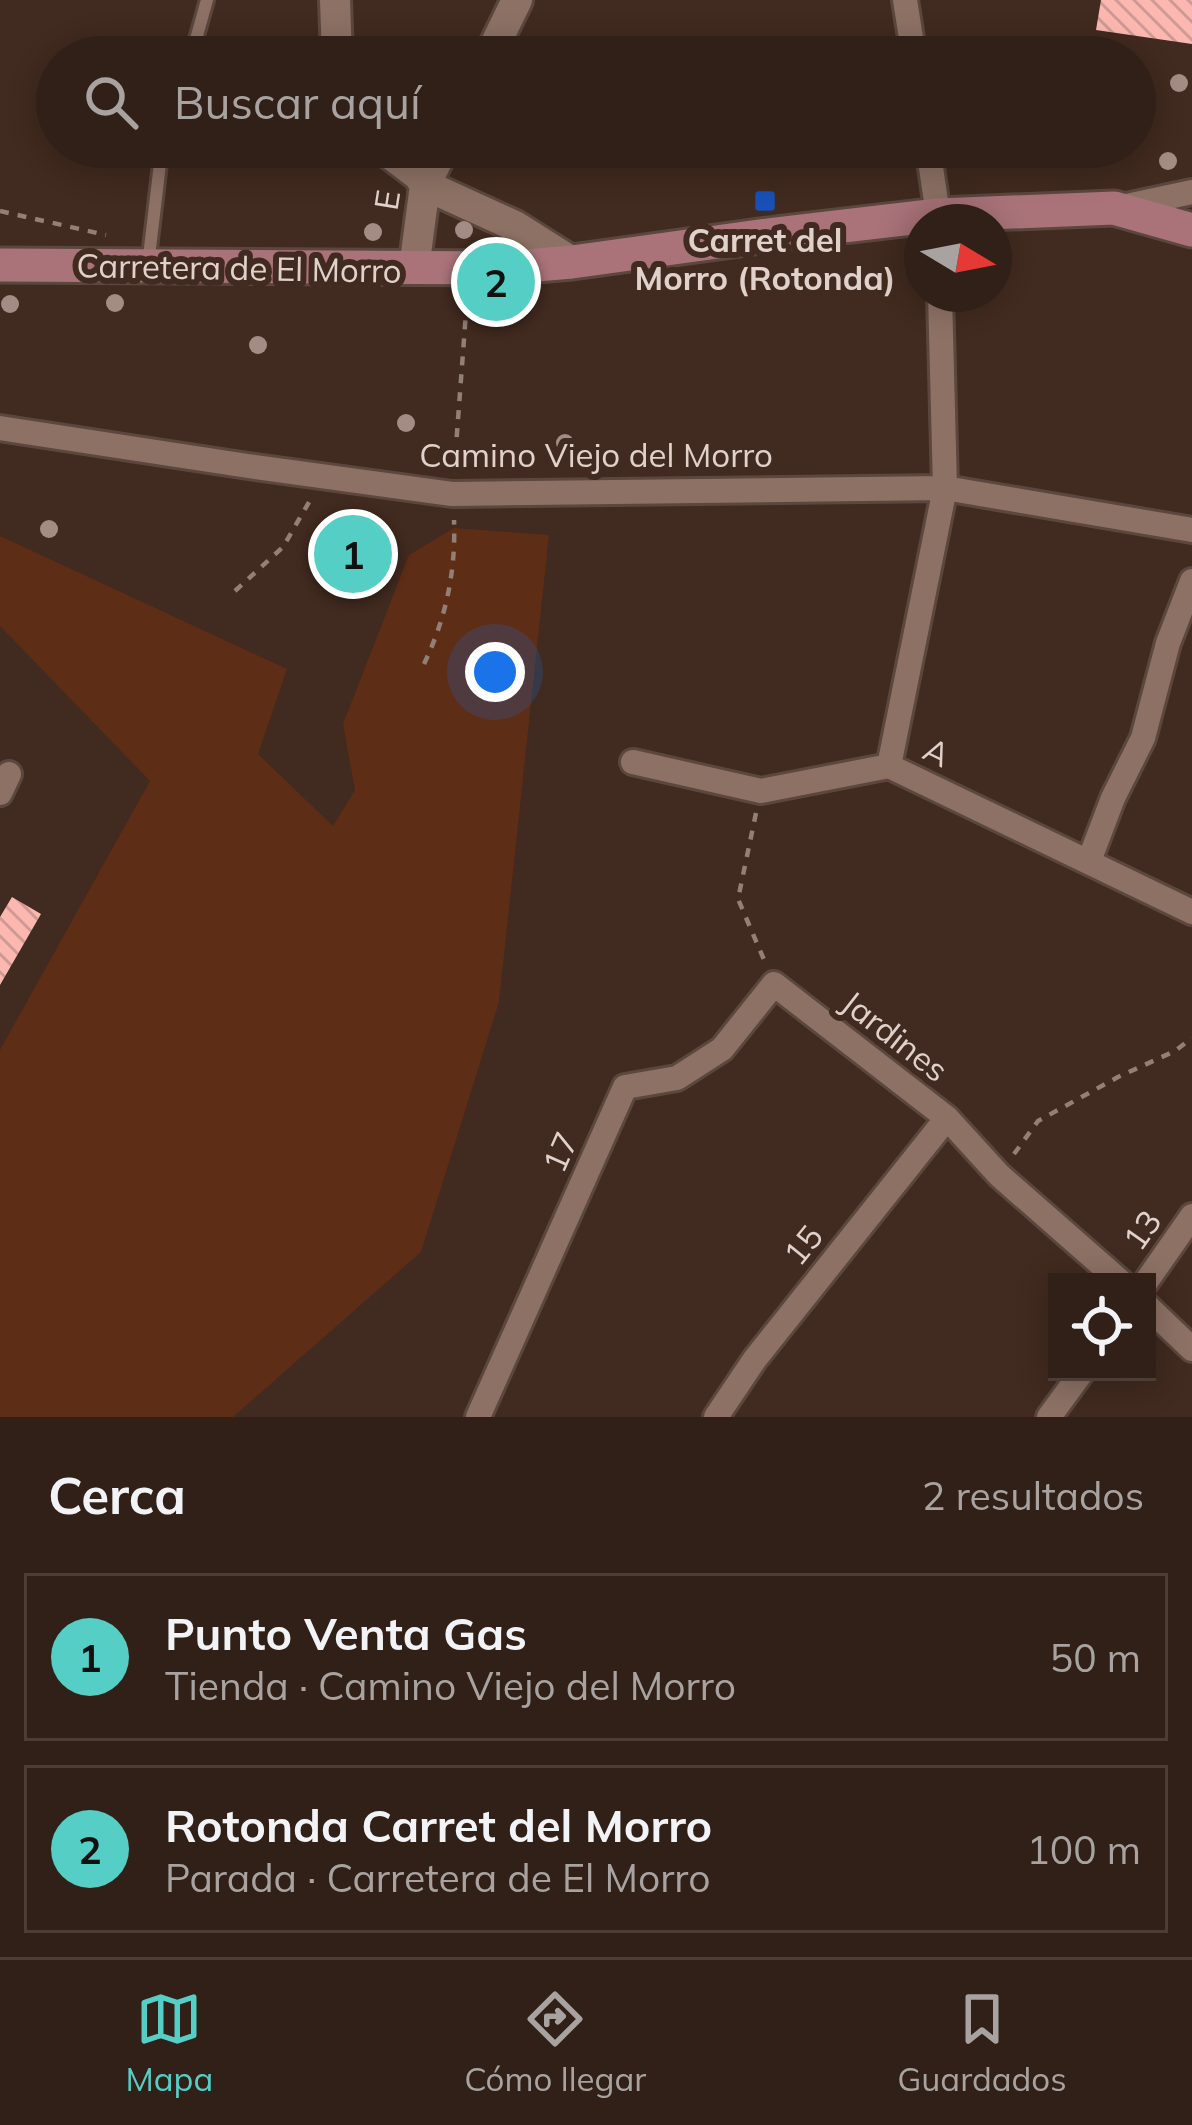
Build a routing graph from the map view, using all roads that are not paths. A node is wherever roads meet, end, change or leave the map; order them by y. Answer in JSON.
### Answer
{"nodes":[{"id":1,"x":207,"y":0,"type":"edge"},
{"id":2,"x":335,"y":0,"type":"edge"},
{"id":3,"x":517,"y":0,"type":"edge"},
{"id":4,"x":905,"y":0,"type":"edge"},
{"id":5,"x":197,"y":36,"type":"edge"},
{"id":6,"x":336,"y":36,"type":"edge"},
{"id":7,"x":499,"y":36,"type":"edge"},
{"id":8,"x":911,"y":36,"type":"edge"},
{"id":9,"x":159,"y":168,"type":"edge"},
{"id":10,"x":409,"y":168,"type":"edge"},
{"id":11,"x":433,"y":168,"type":"edge"},
{"id":12,"x":931,"y":168,"type":"edge"},
{"id":13,"x":424,"y":185,"type":"junction"},
{"id":14,"x":1192,"y":192,"type":"edge"},
{"id":15,"x":937,"y":204,"type":"edge"},
{"id":16,"x":1114,"y":208,"type":"junction"},
{"id":17,"x":1012,"y":214,"type":"edge"},
{"id":18,"x":904,"y":221,"type":"edge"},
{"id":19,"x":1192,"y":230,"type":"edge"},
{"id":20,"x":149,"y":255,"type":"junction"},
{"id":21,"x":572,"y":262,"type":"junction"},
{"id":22,"x":0,"y":265,"type":"edge"},
{"id":23,"x":414,"y":269,"type":"junction"},
{"id":24,"x":940,"y":312,"type":"edge"},
{"id":25,"x":0,"y":428,"type":"edge"},
{"id":26,"x":945,"y":488,"type":"junction"},
{"id":27,"x":1192,"y":530,"type":"edge"},
{"id":28,"x":1192,"y":581,"type":"edge"},
{"id":29,"x":633,"y":762,"type":"dead end"},
{"id":30,"x":890,"y":766,"type":"junction"},
{"id":31,"x":1089,"y":861,"type":"junction"},
{"id":32,"x":1192,"y":911,"type":"edge"},
{"id":33,"x":774,"y":984,"type":"joint"},
{"id":34,"x":946,"y":1118,"type":"junction"},
{"id":35,"x":1192,"y":1216,"type":"edge"},
{"id":36,"x":1111,"y":1273,"type":"edge"},
{"id":37,"x":1152,"y":1273,"type":"edge"},
{"id":38,"x":1156,"y":1315,"type":"edge"},
{"id":39,"x":1192,"y":1349,"type":"edge"},
{"id":40,"x":1075,"y":1381,"type":"edge"},
{"id":41,"x":478,"y":1417,"type":"edge"},
{"id":42,"x":716,"y":1417,"type":"edge"},
{"id":43,"x":1049,"y":1417,"type":"edge"}],
"edges":[{"from":1,"to":5,"type":"lane"},
{"from":2,"to":6,"type":"street"},
{"from":3,"to":7,"type":"street"},
{"from":4,"to":8,"type":"street"},
{"from":9,"to":20,"type":"lane"},
{"from":10,"to":13,"type":"street"},
{"from":11,"to":13,"type":"street","name":"E"},
{"from":12,"to":15,"type":"street"},
{"from":13,"to":21,"type":"street"},
{"from":13,"to":23,"type":"street","name":"E"},
{"from":14,"to":16,"type":"street"},
{"from":16,"to":17,"type":"main road","name":"Carretera de El Morro"},
{"from":16,"to":19,"type":"main road","name":"Carretera de El Morro"},
{"from":18,"to":21,"type":"main road","name":"Carretera de El Morro"},
{"from":20,"to":22,"type":"main road","name":"Carretera de El Morro"},
{"from":20,"to":23,"type":"main road","name":"Carretera de El Morro"},
{"from":21,"to":23,"type":"main road","name":"Carretera de El Morro"},
{"from":24,"to":26,"type":"street"},
{"from":25,"to":26,"type":"street","name":"Camino Viejo del Morro"},
{"from":26,"to":27,"type":"street","name":"Camino Viejo del Morro"},
{"from":26,"to":30,"type":"street"},
{"from":28,"to":31,"type":"street"},
{"from":29,"to":30,"type":"street","name":"A"},
{"from":30,"to":31,"type":"street","name":"A"},
{"from":31,"to":32,"type":"street","name":"A"},
{"from":33,"to":34,"type":"street","name":"Jardines"},
{"from":33,"to":41,"type":"street","name":"17"},
{"from":34,"to":36,"type":"street","name":"Jardines"},
{"from":34,"to":42,"type":"street","name":"15"},
{"from":35,"to":37,"type":"street","name":"13"},
{"from":38,"to":39,"type":"street"},
{"from":40,"to":43,"type":"street"}]}
